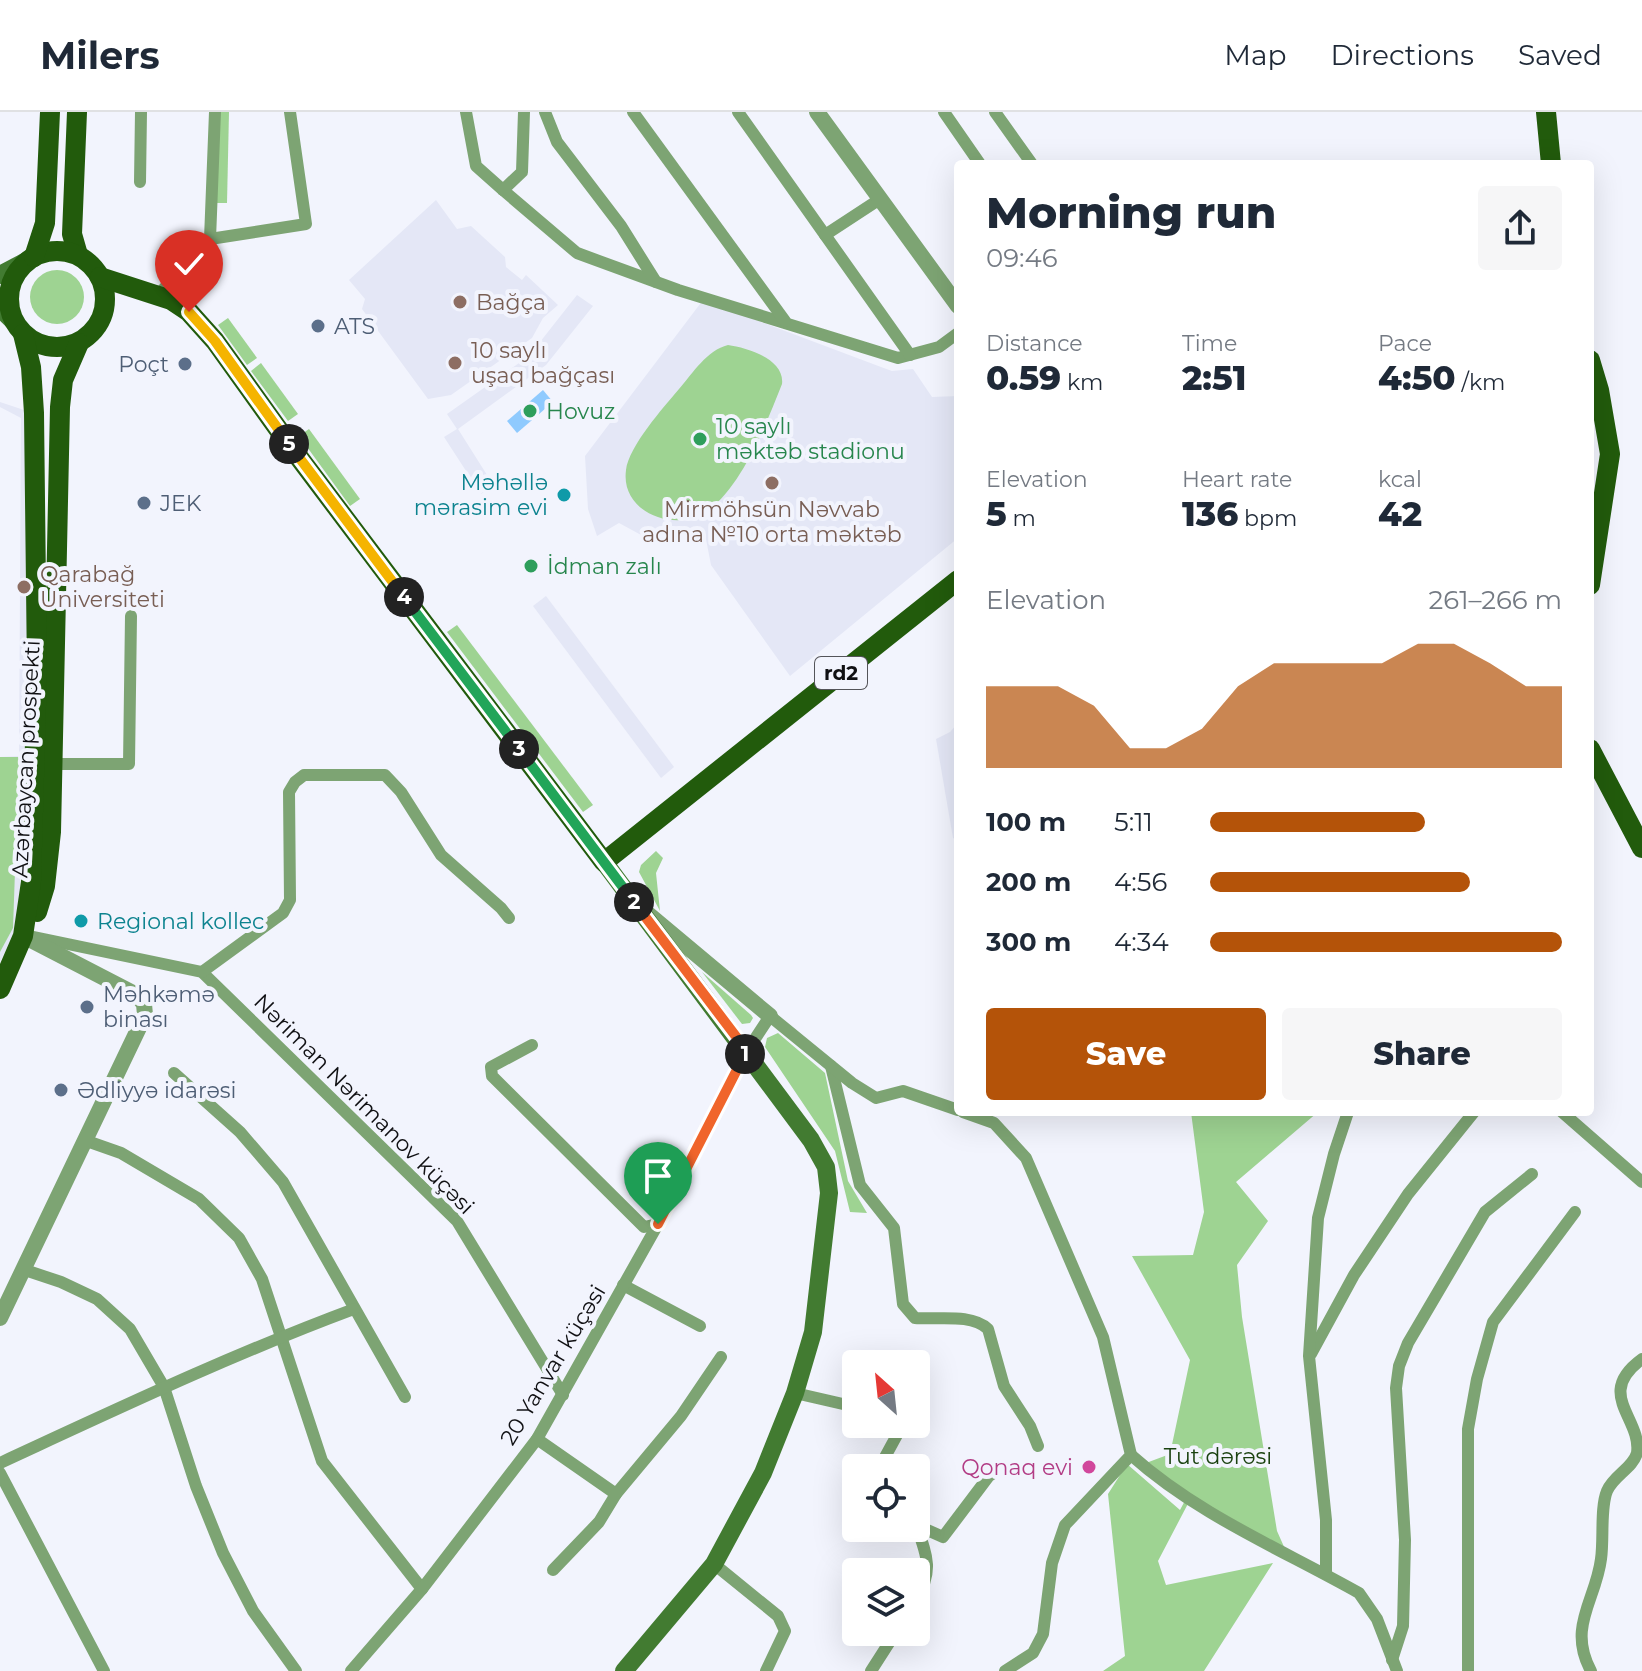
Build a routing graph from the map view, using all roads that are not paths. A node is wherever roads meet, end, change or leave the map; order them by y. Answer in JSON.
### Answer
{"nodes":[{"id":1,"x":50,"y":112,"type":"edge"},
{"id":2,"x":77,"y":112,"type":"edge"},
{"id":3,"x":141,"y":112,"type":"edge"},
{"id":4,"x":215,"y":112,"type":"edge"},
{"id":5,"x":290,"y":112,"type":"edge"},
{"id":6,"x":466,"y":112,"type":"edge"},
{"id":7,"x":524,"y":112,"type":"edge"},
{"id":8,"x":545,"y":112,"type":"edge"},
{"id":9,"x":633,"y":112,"type":"edge"},
{"id":10,"x":738,"y":112,"type":"edge"},
{"id":11,"x":817,"y":112,"type":"edge"},
{"id":12,"x":944,"y":112,"type":"edge"},
{"id":13,"x":995,"y":112,"type":"edge"},
{"id":14,"x":1546,"y":112,"type":"edge"},
{"id":15,"x":977,"y":160,"type":"edge"},
{"id":16,"x":1029,"y":160,"type":"edge"},
{"id":17,"x":1551,"y":160,"type":"edge"},
{"id":18,"x":140,"y":182,"type":"dead end"},
{"id":19,"x":503,"y":190,"type":"junction"},
{"id":20,"x":880,"y":199,"type":"junction"},
{"id":21,"x":825,"y":235,"type":"junction"},
{"id":22,"x":210,"y":239,"type":"junction"},
{"id":23,"x":78,"y":255,"type":"junction"},
{"id":24,"x":34,"y":257,"type":"junction"},
{"id":25,"x":0,"y":275,"type":"edge"},
{"id":26,"x":100,"y":277,"type":"junction"},
{"id":27,"x":656,"y":282,"type":"junction"},
{"id":28,"x":149,"y":294,"type":"junction"},
{"id":29,"x":954,"y":301,"type":"edge"},
{"id":30,"x":105,"y":307,"type":"junction"},
{"id":31,"x":12,"y":321,"type":"edge"},
{"id":32,"x":785,"y":321,"type":"junction"},
{"id":33,"x":954,"y":336,"type":"edge"},
{"id":34,"x":79,"y":343,"type":"junction"},
{"id":35,"x":910,"y":355,"type":"junction"},
{"id":36,"x":1594,"y":376,"type":"edge"},
{"id":37,"x":1596,"y":518,"type":"edge"},
{"id":38,"x":1594,"y":540,"type":"edge"},
{"id":39,"x":954,"y":583,"type":"edge"},
{"id":40,"x":131,"y":616,"type":"dead end"},
{"id":41,"x":45,"y":699,"type":"junction"},
{"id":42,"x":1594,"y":757,"type":"edge"},
{"id":43,"x":53,"y":764,"type":"junction"},
{"id":44,"x":1642,"y":848,"type":"edge"},
{"id":45,"x":606,"y":861,"type":"junction"},
{"id":46,"x":638,"y":907,"type":"junction"},
{"id":47,"x":509,"y":918,"type":"dead end"},
{"id":48,"x":23,"y":936,"type":"junction"},
{"id":49,"x":202,"y":972,"type":"junction"},
{"id":50,"x":0,"y":989,"type":"edge"},
{"id":51,"x":770,"y":1016,"type":"junction"},
{"id":52,"x":532,"y":1045,"type":"dead end"},
{"id":53,"x":747,"y":1051,"type":"junction"},
{"id":54,"x":831,"y":1066,"type":"junction"},
{"id":55,"x":174,"y":1073,"type":"dead end"},
{"id":56,"x":954,"y":1109,"type":"edge"},
{"id":57,"x":974,"y":1116,"type":"edge"},
{"id":58,"x":1347,"y":1116,"type":"edge"},
{"id":59,"x":1471,"y":1116,"type":"edge"},
{"id":60,"x":1567,"y":1116,"type":"edge"},
{"id":61,"x":84,"y":1140,"type":"junction"},
{"id":62,"x":1532,"y":1174,"type":"dead end"},
{"id":63,"x":1642,"y":1182,"type":"edge"},
{"id":64,"x":1575,"y":1212,"type":"dead end"},
{"id":65,"x":658,"y":1224,"type":"junction"},
{"id":66,"x":22,"y":1269,"type":"junction"},
{"id":67,"x":623,"y":1285,"type":"junction"},
{"id":68,"x":354,"y":1309,"type":"junction"},
{"id":69,"x":0,"y":1318,"type":"edge"},
{"id":70,"x":700,"y":1326,"type":"dead end"},
{"id":71,"x":282,"y":1336,"type":"junction"},
{"id":72,"x":1309,"y":1356,"type":"junction"},
{"id":73,"x":721,"y":1357,"type":"dead end"},
{"id":74,"x":1642,"y":1359,"type":"edge"},
{"id":75,"x":164,"y":1387,"type":"junction"},
{"id":76,"x":795,"y":1393,"type":"junction"},
{"id":77,"x":563,"y":1395,"type":"junction"},
{"id":78,"x":405,"y":1397,"type":"dead end"},
{"id":79,"x":842,"y":1404,"type":"edge"},
{"id":80,"x":537,"y":1439,"type":"junction"},
{"id":81,"x":1038,"y":1446,"type":"dead end"},
{"id":82,"x":1131,"y":1455,"type":"junction"},
{"id":83,"x":0,"y":1463,"type":"edge"},
{"id":84,"x":1001,"y":1468,"type":"dead end"},
{"id":85,"x":0,"y":1473,"type":"edge"},
{"id":86,"x":616,"y":1494,"type":"junction"},
{"id":87,"x":930,"y":1531,"type":"edge"},
{"id":88,"x":714,"y":1564,"type":"junction"},
{"id":89,"x":553,"y":1570,"type":"dead end"},
{"id":90,"x":1326,"y":1574,"type":"junction"},
{"id":91,"x":422,"y":1589,"type":"junction"},
{"id":92,"x":887,"y":1646,"type":"edge"},
{"id":93,"x":1395,"y":1665,"type":"edge"},
{"id":94,"x":104,"y":1671,"type":"edge"},
{"id":95,"x":296,"y":1671,"type":"edge"},
{"id":96,"x":351,"y":1671,"type":"edge"},
{"id":97,"x":624,"y":1671,"type":"edge"},
{"id":98,"x":766,"y":1671,"type":"edge"},
{"id":99,"x":871,"y":1671,"type":"edge"},
{"id":100,"x":1005,"y":1671,"type":"edge"},
{"id":101,"x":1468,"y":1671,"type":"edge"},
{"id":102,"x":1591,"y":1671,"type":"edge"}],
"edges":[{"from":1,"to":24,"type":"main road"},
{"from":2,"to":23,"type":"main road"},
{"from":3,"to":18,"type":"street"},
{"from":4,"to":22,"type":"street"},
{"from":5,"to":22,"type":"street"},
{"from":6,"to":19,"type":"street"},
{"from":7,"to":19,"type":"street"},
{"from":8,"to":27,"type":"street"},
{"from":9,"to":32,"type":"street"},
{"from":10,"to":21,"type":"street"},
{"from":11,"to":20,"type":"street"},
{"from":12,"to":15,"type":"street"},
{"from":13,"to":16,"type":"street"},
{"from":14,"to":17,"type":"main road"},
{"from":19,"to":27,"type":"street"},
{"from":20,"to":21,"type":"street"},
{"from":20,"to":29,"type":"street"},
{"from":21,"to":35,"type":"street"},
{"from":22,"to":28,"type":"street"},
{"from":23,"to":24,"type":"main road"},
{"from":23,"to":26,"type":"main road"},
{"from":24,"to":25,"type":"main road"},
{"from":24,"to":31,"type":"main road"},
{"from":26,"to":28,"type":"main road"},
{"from":26,"to":30,"type":"main road"},
{"from":27,"to":32,"type":"street"},
{"from":28,"to":30,"type":"main road"},
{"from":28,"to":45,"type":"main road"},
{"from":30,"to":34,"type":"main road"},
{"from":31,"to":34,"type":"main road"},
{"from":31,"to":41,"type":"main road","name":"Azərbaycan prospekti"},
{"from":32,"to":35,"type":"street"},
{"from":33,"to":35,"type":"street"},
{"from":34,"to":41,"type":"main road","name":"Azərbaycan prospekti"},
{"from":36,"to":37,"type":"main road"},
{"from":37,"to":38,"type":"main road"},
{"from":39,"to":45,"type":"main road","number":"rd2"},
{"from":40,"to":43,"type":"street"},
{"from":41,"to":43,"type":"main road","name":"Azərbaycan prospekti"},
{"from":41,"to":48,"type":"main road","name":"Azərbaycan prospekti"},
{"from":42,"to":44,"type":"main road"},
{"from":43,"to":48,"type":"main road","name":"Azərbaycan prospekti"},
{"from":45,"to":46,"type":"main road"},
{"from":46,"to":51,"type":"street"},
{"from":46,"to":53,"type":"main road"},
{"from":47,"to":49,"type":"street"},
{"from":48,"to":49,"type":"street"},
{"from":48,"to":50,"type":"main road","name":"Azərbaycan prospekti"},
{"from":48,"to":61,"type":"street"},
{"from":49,"to":77,"type":"street","name":"Nəriman Nərimanov küçəsi"},
{"from":51,"to":53,"type":"street","name":"20 Yanvar küçəsi"},
{"from":51,"to":54,"type":"street"},
{"from":52,"to":65,"type":"street"},
{"from":53,"to":65,"type":"street","name":"20 Yanvar küçəsi"},
{"from":53,"to":76,"type":"main road"},
{"from":54,"to":56,"type":"street"},
{"from":54,"to":81,"type":"street"},
{"from":55,"to":68,"type":"street"},
{"from":57,"to":82,"type":"street"},
{"from":58,"to":72,"type":"street"},
{"from":59,"to":72,"type":"street"},
{"from":60,"to":63,"type":"street"},
{"from":61,"to":66,"type":"street"},
{"from":61,"to":71,"type":"street"},
{"from":62,"to":93,"type":"street"},
{"from":64,"to":101,"type":"street"},
{"from":65,"to":67,"type":"street","name":"20 Yanvar küçəsi"},
{"from":66,"to":69,"type":"street"},
{"from":66,"to":75,"type":"street"},
{"from":67,"to":70,"type":"street"},
{"from":67,"to":77,"type":"street","name":"20 Yanvar küçəsi"},
{"from":68,"to":71,"type":"street"},
{"from":68,"to":78,"type":"street"},
{"from":71,"to":75,"type":"street"},
{"from":71,"to":91,"type":"street"},
{"from":72,"to":90,"type":"street"},
{"from":73,"to":86,"type":"street"},
{"from":74,"to":102,"type":"street"},
{"from":75,"to":83,"type":"street"},
{"from":75,"to":95,"type":"street"},
{"from":76,"to":79,"type":"street"},
{"from":76,"to":88,"type":"main road"},
{"from":77,"to":80,"type":"street","name":"20 Yanvar küçəsi"},
{"from":80,"to":86,"type":"street"},
{"from":80,"to":91,"type":"street","name":"20 Yanvar küçəsi"},
{"from":82,"to":90,"type":"street"},
{"from":82,"to":100,"type":"street"},
{"from":84,"to":87,"type":"street"},
{"from":85,"to":94,"type":"street"},
{"from":86,"to":89,"type":"street"},
{"from":88,"to":97,"type":"main road"},
{"from":88,"to":98,"type":"street"},
{"from":90,"to":93,"type":"street"},
{"from":91,"to":96,"type":"street","name":"20 Yanvar küçəsi"},
{"from":92,"to":99,"type":"street"}]}
